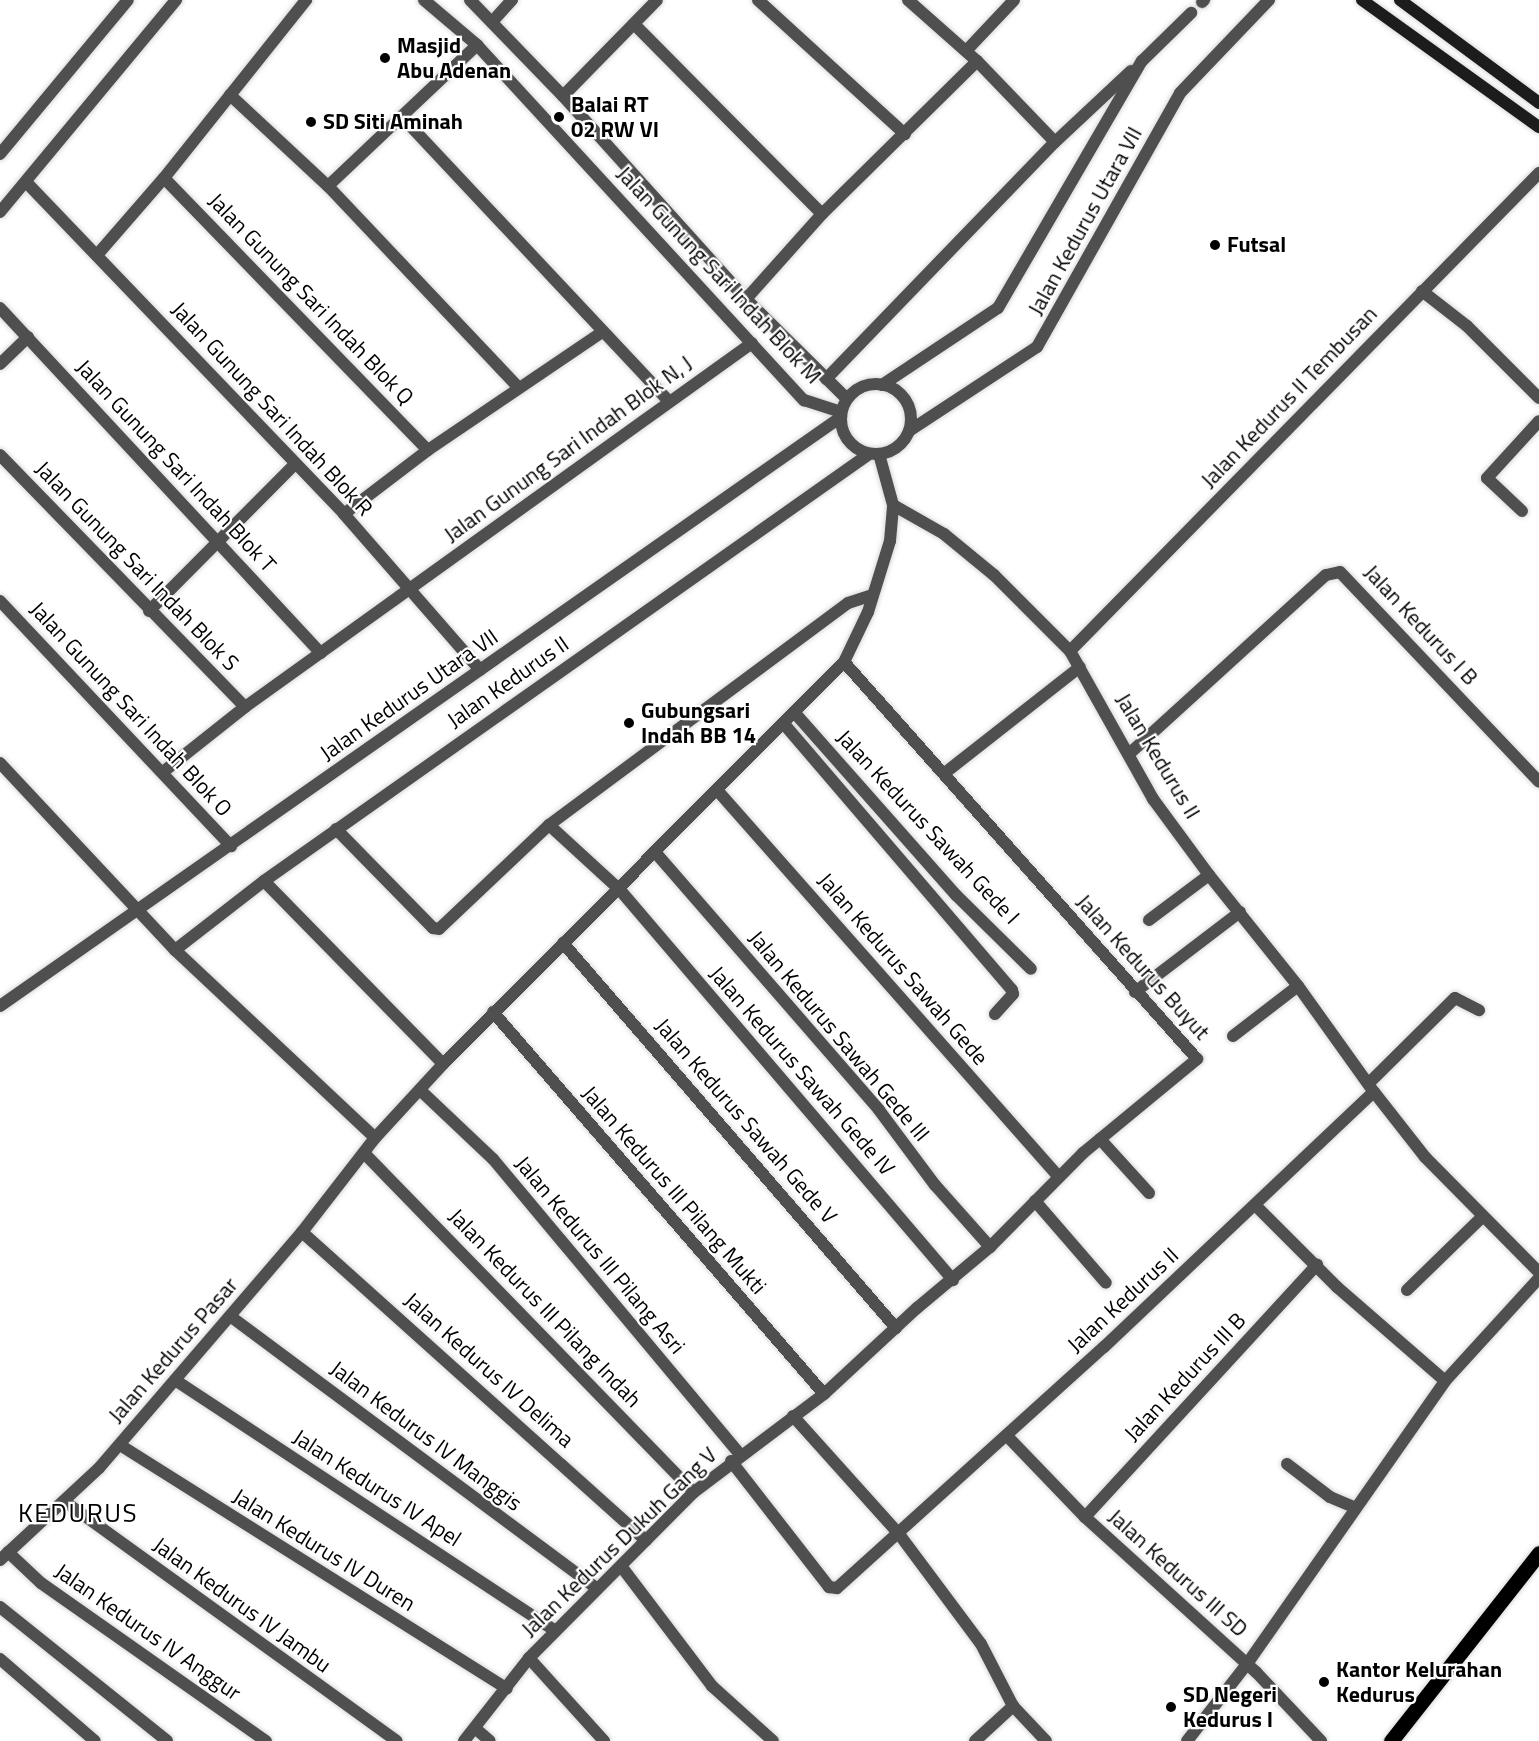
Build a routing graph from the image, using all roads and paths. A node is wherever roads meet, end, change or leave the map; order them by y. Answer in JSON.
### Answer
{"nodes":[{"id":1,"x":128,"y":0,"type":"edge"},
{"id":2,"x":176,"y":0,"type":"edge"},
{"id":3,"x":306,"y":0,"type":"edge"},
{"id":4,"x":424,"y":0,"type":"edge"},
{"id":5,"x":470,"y":0,"type":"edge"},
{"id":6,"x":512,"y":0,"type":"edge"},
{"id":7,"x":657,"y":0,"type":"edge"},
{"id":8,"x":758,"y":0,"type":"edge"},
{"id":9,"x":908,"y":0,"type":"edge"},
{"id":10,"x":1014,"y":0,"type":"edge"},
{"id":11,"x":1362,"y":0,"type":"edge"},
{"id":12,"x":1266,"y":1,"type":"edge"},
{"id":13,"x":1404,"y":1,"type":"edge"},
{"id":14,"x":1191,"y":13,"type":"dead end"},
{"id":15,"x":492,"y":22,"type":"junction"},
{"id":16,"x":634,"y":24,"type":"junction"},
{"id":17,"x":477,"y":45,"type":"junction"},
{"id":18,"x":966,"y":51,"type":"junction"},
{"id":19,"x":977,"y":61,"type":"junction"},
{"id":20,"x":1142,"y":61,"type":"junction"},
{"id":21,"x":230,"y":95,"type":"junction"},
{"id":22,"x":563,"y":96,"type":"junction"},
{"id":23,"x":1539,"y":103,"type":"edge"},
{"id":24,"x":402,"y":117,"type":"junction"},
{"id":25,"x":1539,"y":127,"type":"edge"},
{"id":26,"x":905,"y":134,"type":"junction"},
{"id":27,"x":1055,"y":142,"type":"junction"},
{"id":28,"x":0,"y":154,"type":"edge"},
{"id":29,"x":1539,"y":173,"type":"edge"},
{"id":30,"x":164,"y":178,"type":"junction"},
{"id":31,"x":27,"y":183,"type":"junction"},
{"id":32,"x":328,"y":186,"type":"junction"},
{"id":33,"x":0,"y":212,"type":"edge"},
{"id":34,"x":822,"y":214,"type":"junction"},
{"id":35,"x":97,"y":255,"type":"junction"},
{"id":36,"x":1422,"y":291,"type":"junction"},
{"id":37,"x":746,"y":299,"type":"junction"},
{"id":38,"x":0,"y":308,"type":"edge"},
{"id":39,"x":602,"y":332,"type":"junction"},
{"id":40,"x":28,"y":338,"type":"junction"},
{"id":41,"x":752,"y":343,"type":"junction"},
{"id":42,"x":0,"y":364,"type":"edge"},
{"id":43,"x":826,"y":379,"type":"junction"},
{"id":44,"x":882,"y":385,"type":"junction"},
{"id":45,"x":518,"y":387,"type":"junction"},
{"id":46,"x":1539,"y":398,"type":"edge"},
{"id":47,"x":848,"y":399,"type":"junction"},
{"id":48,"x":669,"y":401,"type":"junction"},
{"id":49,"x":841,"y":415,"type":"junction"},
{"id":50,"x":1539,"y":421,"type":"edge"},
{"id":51,"x":909,"y":431,"type":"junction"},
{"id":52,"x":428,"y":450,"type":"junction"},
{"id":53,"x":874,"y":454,"type":"junction"},
{"id":54,"x":0,"y":455,"type":"edge"},
{"id":55,"x":295,"y":464,"type":"junction"},
{"id":56,"x":893,"y":505,"type":"junction"},
{"id":57,"x":1522,"y":511,"type":"dead end"},
{"id":58,"x":344,"y":514,"type":"junction"},
{"id":59,"x":218,"y":542,"type":"junction"},
{"id":60,"x":410,"y":590,"type":"junction"},
{"id":61,"x":872,"y":596,"type":"junction"},
{"id":62,"x":0,"y":601,"type":"edge"},
{"id":63,"x":149,"y":611,"type":"junction"},
{"id":64,"x":1070,"y":651,"type":"junction"},
{"id":65,"x":321,"y":653,"type":"junction"},
{"id":66,"x":844,"y":662,"type":"junction"},
{"id":67,"x":1080,"y":667,"type":"junction"},
{"id":68,"x":480,"y":670,"type":"junction"},
{"id":69,"x":244,"y":707,"type":"junction"},
{"id":70,"x":794,"y":712,"type":"junction"},
{"id":71,"x":784,"y":724,"type":"junction"},
{"id":72,"x":1129,"y":754,"type":"junction"},
{"id":73,"x":0,"y":764,"type":"edge"},
{"id":74,"x":163,"y":772,"type":"junction"},
{"id":75,"x":946,"y":772,"type":"junction"},
{"id":76,"x":1539,"y":782,"type":"edge"},
{"id":77,"x":717,"y":790,"type":"junction"},
{"id":78,"x":549,"y":825,"type":"junction"},
{"id":79,"x":336,"y":829,"type":"junction"},
{"id":80,"x":231,"y":846,"type":"junction"},
{"id":81,"x":655,"y":852,"type":"junction"},
{"id":82,"x":1209,"y":875,"type":"junction"},
{"id":83,"x":264,"y":881,"type":"junction"},
{"id":84,"x":620,"y":890,"type":"junction"},
{"id":85,"x":139,"y":912,"type":"junction"},
{"id":86,"x":1240,"y":912,"type":"junction"},
{"id":87,"x":1149,"y":920,"type":"dead end"},
{"id":88,"x":563,"y":943,"type":"junction"},
{"id":89,"x":175,"y":950,"type":"junction"},
{"id":90,"x":1031,"y":969,"type":"dead end"},
{"id":91,"x":1298,"y":986,"type":"junction"},
{"id":92,"x":1136,"y":992,"type":"junction"},
{"id":93,"x":0,"y":1006,"type":"edge"},
{"id":94,"x":1479,"y":1010,"type":"dead end"},
{"id":95,"x":493,"y":1012,"type":"junction"},
{"id":96,"x":995,"y":1014,"type":"dead end"},
{"id":97,"x":1233,"y":1036,"type":"dead end"},
{"id":98,"x":444,"y":1064,"type":"junction"},
{"id":99,"x":1371,"y":1088,"type":"junction"},
{"id":100,"x":420,"y":1090,"type":"junction"},
{"id":101,"x":375,"y":1138,"type":"junction"},
{"id":102,"x":1100,"y":1139,"type":"junction"},
{"id":103,"x":364,"y":1153,"type":"junction"},
{"id":104,"x":1058,"y":1176,"type":"junction"},
{"id":105,"x":1149,"y":1193,"type":"dead end"},
{"id":106,"x":1035,"y":1202,"type":"junction"},
{"id":107,"x":1255,"y":1205,"type":"junction"},
{"id":108,"x":1483,"y":1216,"type":"junction"},
{"id":109,"x":302,"y":1232,"type":"junction"},
{"id":110,"x":990,"y":1248,"type":"junction"},
{"id":111,"x":1317,"y":1265,"type":"junction"},
{"id":112,"x":1539,"y":1272,"type":"edge"},
{"id":113,"x":1539,"y":1278,"type":"edge"},
{"id":114,"x":953,"y":1280,"type":"junction"},
{"id":115,"x":1106,"y":1283,"type":"dead end"},
{"id":116,"x":1407,"y":1290,"type":"dead end"},
{"id":117,"x":230,"y":1316,"type":"junction"},
{"id":118,"x":896,"y":1328,"type":"junction"},
{"id":119,"x":175,"y":1380,"type":"junction"},
{"id":120,"x":1445,"y":1381,"type":"junction"},
{"id":121,"x":824,"y":1394,"type":"junction"},
{"id":122,"x":793,"y":1416,"type":"junction"},
{"id":123,"x":1007,"y":1436,"type":"junction"},
{"id":124,"x":120,"y":1445,"type":"junction"},
{"id":125,"x":736,"y":1458,"type":"junction"},
{"id":126,"x":1287,"y":1464,"type":"dead end"},
{"id":127,"x":694,"y":1492,"type":"junction"},
{"id":128,"x":64,"y":1501,"type":"junction"},
{"id":129,"x":1353,"y":1507,"type":"junction"},
{"id":130,"x":1085,"y":1517,"type":"junction"},
{"id":131,"x":899,"y":1534,"type":"junction"},
{"id":132,"x":646,"y":1541,"type":"junction"},
{"id":133,"x":1539,"y":1553,"type":"edge"},
{"id":134,"x":4,"y":1556,"type":"edge"},
{"id":135,"x":621,"y":1566,"type":"junction"},
{"id":136,"x":597,"y":1589,"type":"junction"},
{"id":137,"x":0,"y":1607,"type":"edge"},
{"id":138,"x":555,"y":1631,"type":"junction"},
{"id":139,"x":529,"y":1658,"type":"junction"},
{"id":140,"x":0,"y":1659,"type":"edge"},
{"id":141,"x":1247,"y":1664,"type":"junction"},
{"id":142,"x":507,"y":1689,"type":"junction"},
{"id":143,"x":1013,"y":1706,"type":"junction"},
{"id":144,"x":476,"y":1729,"type":"junction"},
{"id":145,"x":94,"y":1741,"type":"edge"},
{"id":146,"x":167,"y":1741,"type":"edge"},
{"id":147,"x":266,"y":1741,"type":"edge"},
{"id":148,"x":398,"y":1741,"type":"edge"},
{"id":149,"x":464,"y":1741,"type":"edge"},
{"id":150,"x":490,"y":1741,"type":"edge"},
{"id":151,"x":604,"y":1741,"type":"edge"},
{"id":152,"x":773,"y":1741,"type":"edge"},
{"id":153,"x":975,"y":1741,"type":"edge"},
{"id":154,"x":1046,"y":1741,"type":"edge"},
{"id":155,"x":1187,"y":1741,"type":"edge"},
{"id":156,"x":1321,"y":1741,"type":"edge"},
{"id":157,"x":1390,"y":1741,"type":"edge"}],
"edges":[{"from":1,"to":28,"type":"street"},
{"from":2,"to":31,"type":"street"},
{"from":3,"to":21,"type":"street"},
{"from":4,"to":17,"type":"street","name":"Jalan Gunung Sari Indah Blok M"},
{"from":5,"to":15,"type":"street"},
{"from":6,"to":15,"type":"street"},
{"from":7,"to":16,"type":"street"},
{"from":8,"to":26,"type":"street"},
{"from":9,"to":18,"type":"street"},
{"from":10,"to":18,"type":"street"},
{"from":11,"to":25,"type":"main road"},
{"from":12,"to":51,"type":"street","name":"Jalan Kedurus Utara VII"},
{"from":13,"to":23,"type":"main road"},
{"from":14,"to":20,"type":"street","name":"Jalan Kedurus Utara VII"},
{"from":15,"to":22,"type":"street"},
{"from":16,"to":22,"type":"street"},
{"from":16,"to":34,"type":"street"},
{"from":17,"to":24,"type":"street"},
{"from":17,"to":41,"type":"street","name":"Jalan Gunung Sari Indah Blok M"},
{"from":18,"to":19,"type":"street"},
{"from":19,"to":26,"type":"street"},
{"from":19,"to":27,"type":"street"},
{"from":20,"to":27,"type":"street","name":"Jalan Kedurus Utara VII"},
{"from":20,"to":44,"type":"street","name":"Jalan Kedurus Utara VII"},
{"from":21,"to":30,"type":"street"},
{"from":21,"to":32,"type":"street"},
{"from":22,"to":37,"type":"street"},
{"from":24,"to":32,"type":"street"},
{"from":24,"to":39,"type":"street"},
{"from":26,"to":34,"type":"street"},
{"from":27,"to":43,"type":"street","name":"Jalan Kedurus Utara VII"},
{"from":29,"to":36,"type":"street","name":"Jalan Kedurus II Tembusan"},
{"from":30,"to":35,"type":"street"},
{"from":30,"to":52,"type":"street","name":"Jalan Gunung Sari Indah Blok Q"},
{"from":31,"to":33,"type":"street"},
{"from":31,"to":35,"type":"street","name":"Jalan Gunung Sari Indah Blok R"},
{"from":32,"to":45,"type":"street"},
{"from":34,"to":37,"type":"street"},
{"from":35,"to":55,"type":"street","name":"Jalan Gunung Sari Indah Blok R"},
{"from":36,"to":46,"type":"street"},
{"from":36,"to":64,"type":"street","name":"Jalan Kedurus II Tembusan"},
{"from":37,"to":43,"type":"street"},
{"from":38,"to":40,"type":"street","name":"Jalan Gunung Sari Indah Blok T"},
{"from":39,"to":45,"type":"street"},
{"from":39,"to":48,"type":"street"},
{"from":40,"to":42,"type":"street"},
{"from":40,"to":59,"type":"street","name":"Jalan Gunung Sari Indah Blok T"},
{"from":41,"to":48,"type":"street","name":"Jalan Gunung Sari Indah Blok N, J"},
{"from":41,"to":49,"type":"street","name":"Jalan Gunung Sari Indah Blok M"},
{"from":43,"to":47,"type":"street"},
{"from":44,"to":47,"type":"street"},
{"from":44,"to":51,"type":"street"},
{"from":45,"to":52,"type":"street"},
{"from":47,"to":49,"type":"street"},
{"from":48,"to":60,"type":"street","name":"Jalan Gunung Sari Indah Blok N, J"},
{"from":49,"to":53,"type":"street"},
{"from":49,"to":68,"type":"street","name":"Jalan Kedurus Utara VII"},
{"from":50,"to":57,"type":"street"},
{"from":51,"to":53,"type":"street"},
{"from":52,"to":58,"type":"street"},
{"from":53,"to":56,"type":"street"},
{"from":53,"to":79,"type":"street","name":"Jalan Kedurus II"},
{"from":54,"to":63,"type":"street","name":"Jalan Gunung Sari Indah Blok S"},
{"from":55,"to":58,"type":"street","name":"Jalan Gunung Sari Indah Blok R"},
{"from":55,"to":59,"type":"street"},
{"from":56,"to":61,"type":"street"},
{"from":56,"to":64,"type":"street","name":"Jalan Kedurus II"},
{"from":58,"to":60,"type":"street","name":"Jalan Gunung Sari Indah Blok R"},
{"from":59,"to":63,"type":"street"},
{"from":59,"to":65,"type":"street","name":"Jalan Gunung Sari Indah Blok T"},
{"from":60,"to":65,"type":"street","name":"Jalan Gunung Sari Indah Blok N, J"},
{"from":60,"to":68,"type":"street","name":"Jalan Gunung Sari Indah Blok R"},
{"from":61,"to":66,"type":"street"},
{"from":61,"to":78,"type":"street"},
{"from":62,"to":74,"type":"street","name":"Jalan Gunung Sari Indah Blok O"},
{"from":63,"to":69,"type":"street","name":"Jalan Gunung Sari Indah Blok S"},
{"from":64,"to":67,"type":"street","name":"Jalan Kedurus II"},
{"from":65,"to":69,"type":"street","name":"Jalan Gunung Sari Indah Blok N, J"},
{"from":66,"to":70,"type":"street"},
{"from":66,"to":75,"type":"street","name":"Jalan Kedurus Buyut"},
{"from":67,"to":72,"type":"street","name":"Jalan Kedurus II"},
{"from":67,"to":75,"type":"street"},
{"from":68,"to":80,"type":"street","name":"Jalan Kedurus Utara VII"},
{"from":69,"to":74,"type":"street","name":"Jalan Gunung Sari Indah Blok N, J"},
{"from":70,"to":71,"type":"street"},
{"from":70,"to":90,"type":"street","name":"Jalan Kedurus Sawah Gede I"},
{"from":71,"to":77,"type":"street"},
{"from":71,"to":96,"type":"street"},
{"from":72,"to":76,"type":"street","name":"Jalan Kedurus I B"},
{"from":72,"to":82,"type":"street","name":"Jalan Kedurus II"},
{"from":73,"to":85,"type":"street"},
{"from":74,"to":80,"type":"street","name":"Jalan Gunung Sari Indah Blok O"},
{"from":75,"to":92,"type":"street","name":"Jalan Kedurus Buyut"},
{"from":77,"to":81,"type":"street"},
{"from":77,"to":104,"type":"street","name":"Jalan Kedurus Sawah Gede"},
{"from":78,"to":79,"type":"street"},
{"from":78,"to":84,"type":"street"},
{"from":79,"to":83,"type":"street","name":"Jalan Kedurus II"},
{"from":80,"to":85,"type":"street","name":"Jalan Kedurus Utara VII"},
{"from":81,"to":84,"type":"street"},
{"from":81,"to":110,"type":"street","name":"Jalan Kedurus Sawah Gede III"},
{"from":82,"to":86,"type":"street","name":"Jalan Kedurus II"},
{"from":82,"to":87,"type":"street"},
{"from":83,"to":89,"type":"street","name":"Jalan Kedurus II"},
{"from":83,"to":98,"type":"street"},
{"from":84,"to":88,"type":"street"},
{"from":84,"to":114,"type":"street","name":"Jalan Kedurus Sawah Gede IV"},
{"from":85,"to":89,"type":"street"},
{"from":85,"to":93,"type":"street","name":"Jalan Kedurus Utara VII"},
{"from":86,"to":91,"type":"street","name":"Jalan Kedurus II"},
{"from":86,"to":92,"type":"street"},
{"from":88,"to":95,"type":"street"},
{"from":88,"to":118,"type":"street","name":"Jalan Kedurus Sawah Gede V"},
{"from":89,"to":101,"type":"street"},
{"from":91,"to":97,"type":"street"},
{"from":91,"to":99,"type":"street","name":"Jalan Kedurus II"},
{"from":92,"to":102,"type":"street","name":"Jalan Kedurus Buyut"},
{"from":94,"to":99,"type":"street"},
{"from":95,"to":98,"type":"street"},
{"from":95,"to":121,"type":"street","name":"Jalan Kedurus III Pilang Mukti"},
{"from":98,"to":100,"type":"street"},
{"from":99,"to":107,"type":"street","name":"Jalan Kedurus II"},
{"from":99,"to":108,"type":"street","name":"Jalan Kedurus II"},
{"from":100,"to":101,"type":"street"},
{"from":100,"to":125,"type":"street","name":"Jalan Kedurus III Pilang Asri"},
{"from":101,"to":103,"type":"street"},
{"from":102,"to":104,"type":"street","name":"Jalan Kedurus Buyut"},
{"from":102,"to":105,"type":"street"},
{"from":103,"to":109,"type":"street","name":"Jalan Kedurus Pasar"},
{"from":103,"to":127,"type":"street","name":"Jalan Kedurus III Pilang Indah"},
{"from":104,"to":106,"type":"street","name":"Jalan Kedurus Buyut"},
{"from":106,"to":110,"type":"street","name":"Jalan Kedurus Buyut"},
{"from":106,"to":115,"type":"street"},
{"from":107,"to":111,"type":"street"},
{"from":107,"to":123,"type":"street","name":"Jalan Kedurus II"},
{"from":108,"to":112,"type":"street","name":"Jalan Kedurus II"},
{"from":108,"to":116,"type":"street"},
{"from":109,"to":117,"type":"street","name":"Jalan Kedurus Pasar"},
{"from":109,"to":132,"type":"street","name":"Jalan Kedurus IV Delima"},
{"from":110,"to":114,"type":"street","name":"Jalan Kedurus Buyut"},
{"from":111,"to":120,"type":"street"},
{"from":111,"to":130,"type":"street","name":"Jalan Kedurus III B"},
{"from":113,"to":120,"type":"street"},
{"from":114,"to":118,"type":"street","name":"Jalan Kedurus Buyut"},
{"from":117,"to":119,"type":"street","name":"Jalan Kedurus Pasar"},
{"from":117,"to":136,"type":"street","name":"Jalan Kedurus IV Manggis"},
{"from":118,"to":121,"type":"street","name":"Jalan Kedurus Buyut"},
{"from":119,"to":124,"type":"street","name":"Jalan Kedurus Pasar"},
{"from":119,"to":138,"type":"street","name":"Jalan Kedurus IV Apel"},
{"from":120,"to":129,"type":"street"},
{"from":121,"to":122,"type":"street","name":"Jalan Kedurus Dukuh Gang V"},
{"from":122,"to":125,"type":"street","name":"Jalan Kedurus Dukuh Gang V"},
{"from":122,"to":131,"type":"street"},
{"from":123,"to":130,"type":"street","name":"Jalan Kedurus III SD"},
{"from":123,"to":131,"type":"street","name":"Jalan Kedurus II"},
{"from":124,"to":128,"type":"street","name":"Jalan Kedurus Pasar"},
{"from":124,"to":142,"type":"street","name":"Jalan Kedurus IV Duren"},
{"from":125,"to":127,"type":"street","name":"Jalan Kedurus Dukuh Gang V"},
{"from":125,"to":131,"type":"street","name":"Jalan Kedurus III Pilang Asri"},
{"from":126,"to":129,"type":"street"},
{"from":127,"to":132,"type":"street","name":"Jalan Kedurus Dukuh Gang V"},
{"from":128,"to":134,"type":"street","name":"Jalan Kedurus Pasar"},
{"from":128,"to":148,"type":"street","name":"Jalan Kedurus IV Jambu"},
{"from":129,"to":141,"type":"street"},
{"from":130,"to":141,"type":"street","name":"Jalan Kedurus III SD"},
{"from":131,"to":143,"type":"street"},
{"from":132,"to":135,"type":"street","name":"Jalan Kedurus Dukuh Gang V"},
{"from":133,"to":157,"type":"main road"},
{"from":134,"to":147,"type":"street","name":"Jalan Kedurus IV Anggur"},
{"from":135,"to":136,"type":"street","name":"Jalan Kedurus Dukuh Gang V"},
{"from":135,"to":152,"type":"street"},
{"from":136,"to":138,"type":"street","name":"Jalan Kedurus Dukuh Gang V"},
{"from":137,"to":146,"type":"street"},
{"from":138,"to":139,"type":"street","name":"Jalan Kedurus Dukuh Gang V"},
{"from":139,"to":142,"type":"street","name":"Jalan Kedurus Dukuh Gang V"},
{"from":139,"to":151,"type":"street"},
{"from":140,"to":145,"type":"street"},
{"from":141,"to":155,"type":"street"},
{"from":141,"to":156,"type":"street","name":"Jalan Kedurus III SD"},
{"from":142,"to":144,"type":"street","name":"Jalan Kedurus Dukuh Gang V"},
{"from":143,"to":153,"type":"street"},
{"from":143,"to":154,"type":"street"},
{"from":144,"to":149,"type":"street","name":"Jalan Kedurus Dukuh Gang V"},
{"from":144,"to":150,"type":"street"}]}
